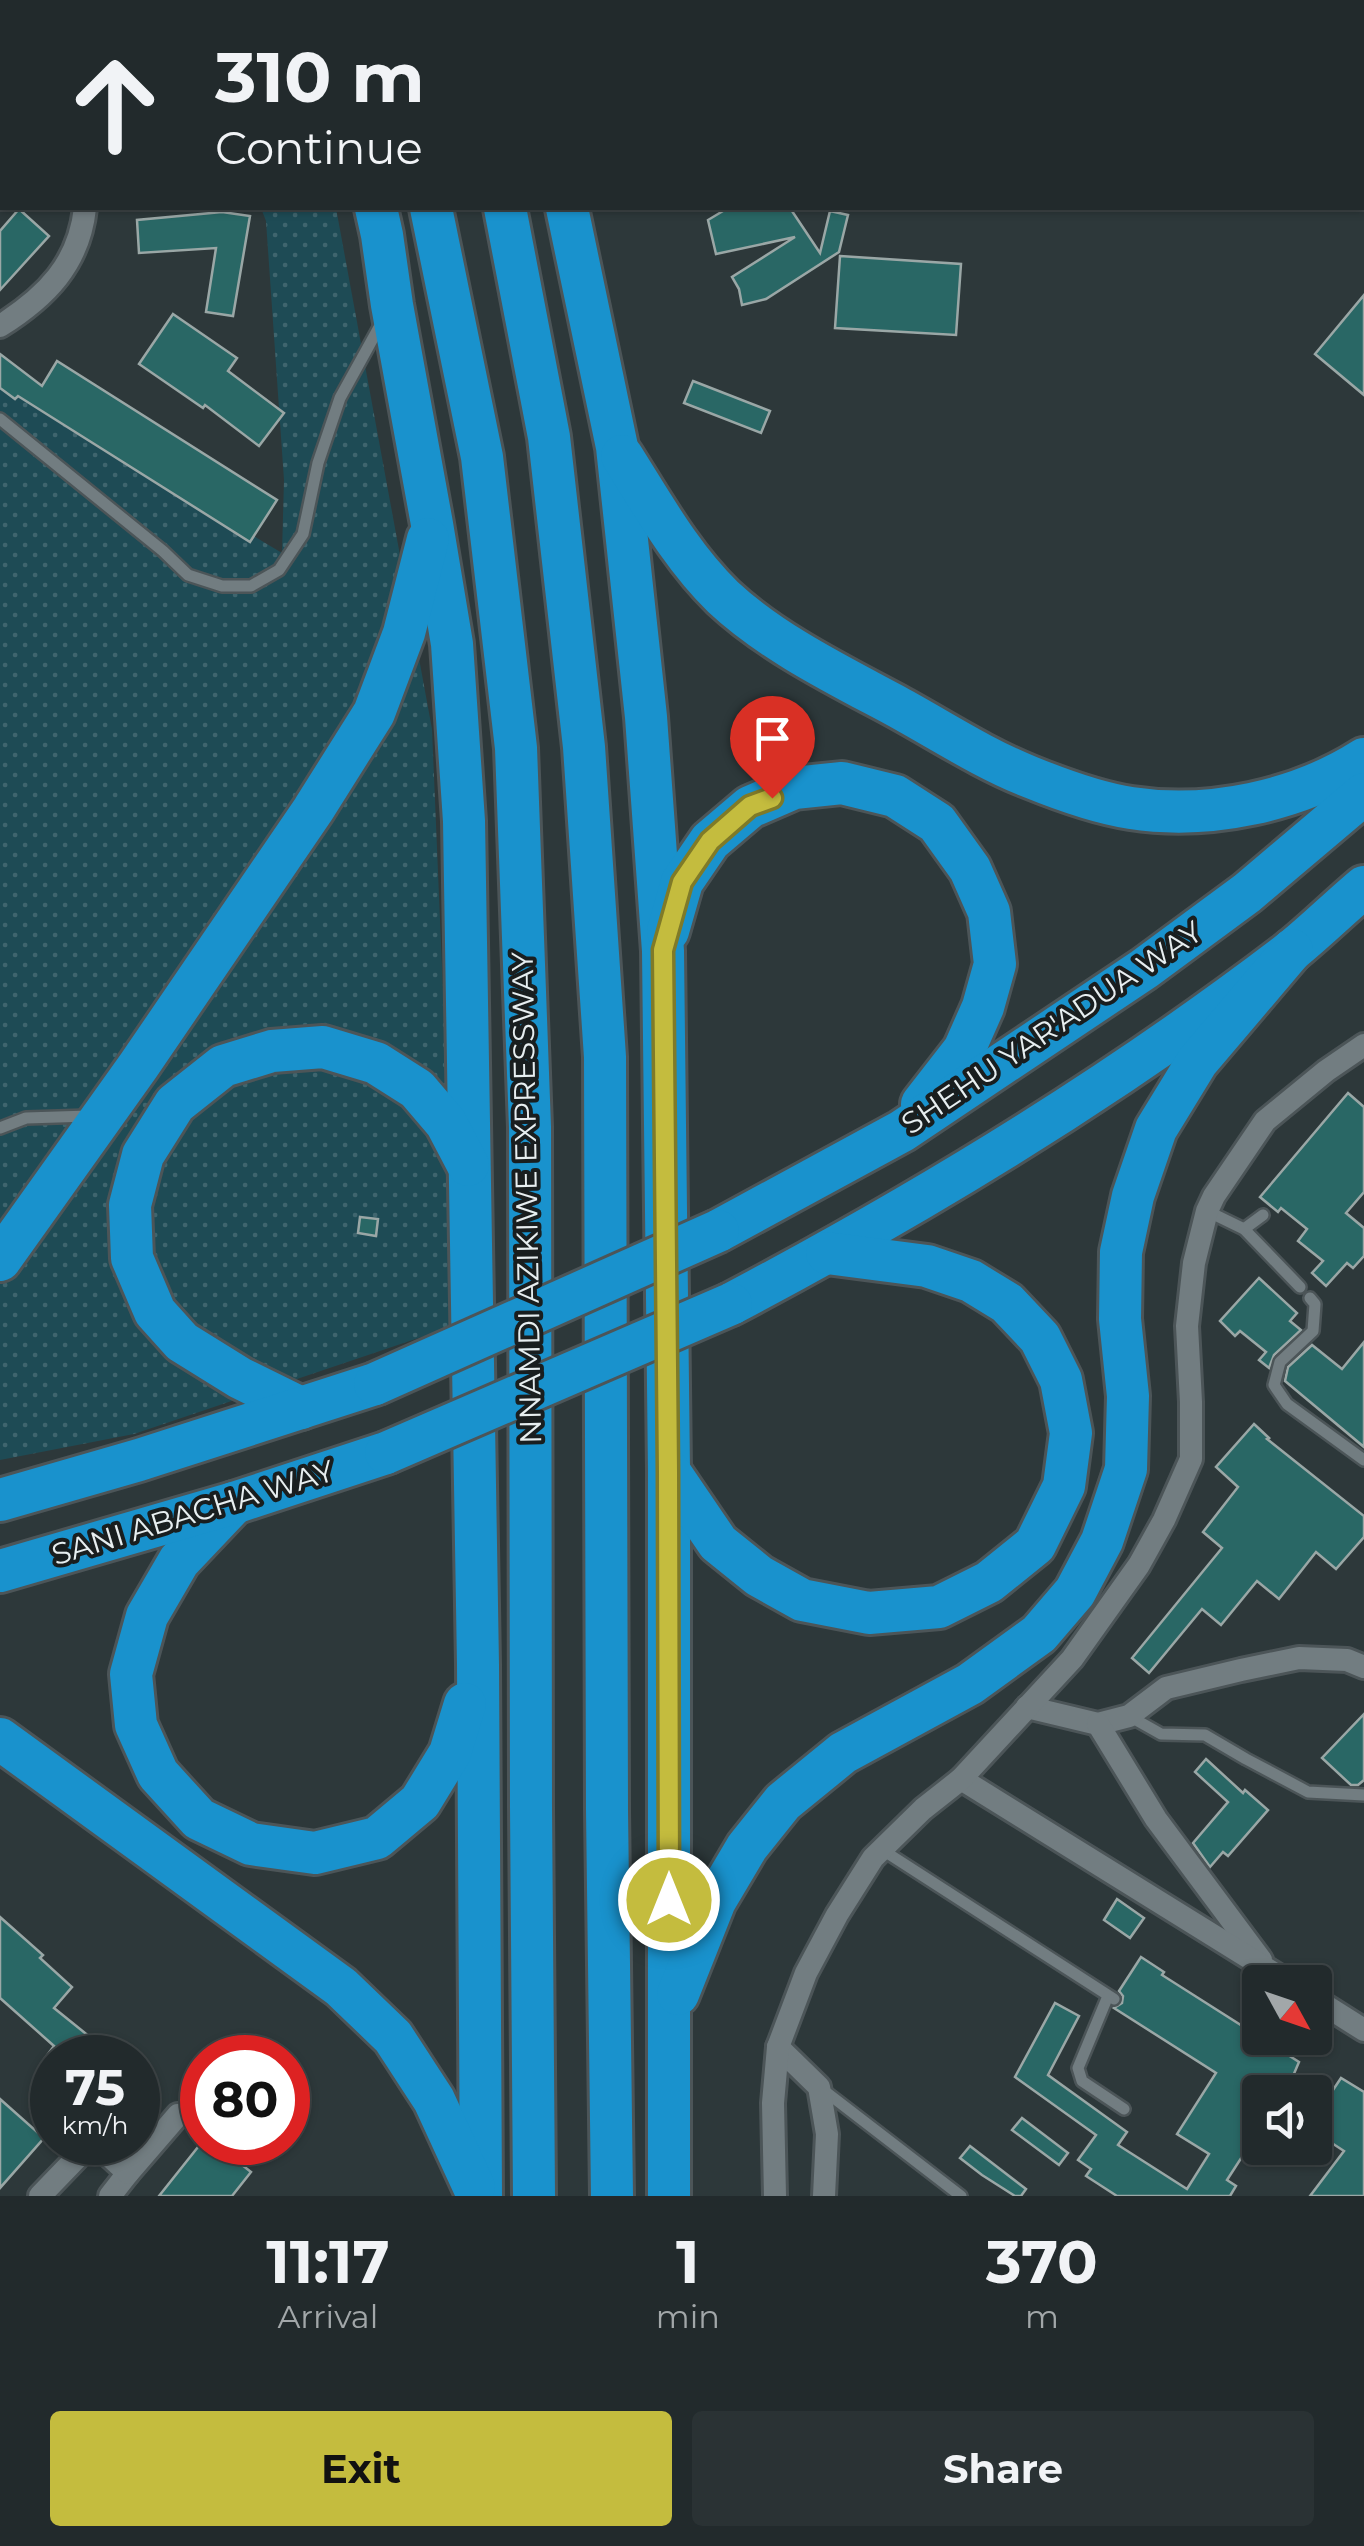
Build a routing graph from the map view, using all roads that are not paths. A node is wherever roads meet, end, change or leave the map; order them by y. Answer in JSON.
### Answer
{"nodes":[{"id":1,"x":85,"y":210,"type":"edge"},
{"id":2,"x":376,"y":210,"type":"edge"},
{"id":3,"x":431,"y":210,"type":"edge"},
{"id":4,"x":505,"y":210,"type":"edge"},
{"id":5,"x":567,"y":210,"type":"edge"},
{"id":6,"x":392,"y":305,"type":"junction"},
{"id":7,"x":0,"y":326,"type":"edge"},
{"id":8,"x":0,"y":419,"type":"edge"},
{"id":9,"x":616,"y":447,"type":"junction"},
{"id":10,"x":432,"y":524,"type":"junction"},
{"id":11,"x":1364,"y":759,"type":"edge"},
{"id":12,"x":1364,"y":794,"type":"edge"},
{"id":13,"x":1364,"y":887,"type":"edge"},
{"id":14,"x":663,"y":950,"type":"junction"},
{"id":15,"x":1292,"y":950,"type":"junction"},
{"id":16,"x":1364,"y":1044,"type":"edge"},
{"id":17,"x":104,"y":1116,"type":"junction"},
{"id":18,"x":0,"y":1128,"type":"edge"},
{"id":19,"x":902,"y":1131,"type":"junction"},
{"id":20,"x":471,"y":1171,"type":"junction"},
{"id":21,"x":1207,"y":1211,"type":"junction"},
{"id":22,"x":1263,"y":1215,"type":"dead end"},
{"id":23,"x":1244,"y":1229,"type":"junction"},
{"id":24,"x":827,"y":1253,"type":"junction"},
{"id":25,"x":0,"y":1260,"type":"edge"},
{"id":26,"x":1300,"y":1287,"type":"dead end"},
{"id":27,"x":1310,"y":1298,"type":"dead end"},
{"id":28,"x":301,"y":1408,"type":"junction"},
{"id":29,"x":1364,"y":1460,"type":"edge"},
{"id":30,"x":668,"y":1472,"type":"junction"},
{"id":31,"x":0,"y":1500,"type":"edge"},
{"id":32,"x":234,"y":1504,"type":"junction"},
{"id":33,"x":0,"y":1571,"type":"edge"},
{"id":34,"x":478,"y":1665,"type":"junction"},
{"id":35,"x":1364,"y":1667,"type":"edge"},
{"id":36,"x":1027,"y":1707,"type":"junction"},
{"id":37,"x":1129,"y":1716,"type":"junction"},
{"id":38,"x":1098,"y":1724,"type":"junction"},
{"id":39,"x":0,"y":1739,"type":"edge"},
{"id":40,"x":961,"y":1780,"type":"junction"},
{"id":41,"x":1364,"y":1794,"type":"edge"},
{"id":42,"x":881,"y":1850,"type":"junction"},
{"id":43,"x":1260,"y":1965,"type":"edge"},
{"id":44,"x":1270,"y":1965,"type":"edge"},
{"id":45,"x":1332,"y":2010,"type":"edge"},
{"id":46,"x":669,"y":2018,"type":"junction"},
{"id":47,"x":1364,"y":2030,"type":"edge"},
{"id":48,"x":778,"y":2047,"type":"junction"},
{"id":49,"x":818,"y":2087,"type":"junction"},
{"id":50,"x":1124,"y":2108,"type":"dead end"},
{"id":51,"x":178,"y":2114,"type":"dead end"},
{"id":52,"x":70,"y":2165,"type":"edge"},
{"id":53,"x":119,"y":2165,"type":"edge"},
{"id":54,"x":128,"y":2173,"type":"junction"},
{"id":55,"x":40,"y":2196,"type":"edge"},
{"id":56,"x":110,"y":2196,"type":"edge"},
{"id":57,"x":480,"y":2196,"type":"edge"},
{"id":58,"x":534,"y":2196,"type":"edge"},
{"id":59,"x":612,"y":2196,"type":"edge"},
{"id":60,"x":668,"y":2196,"type":"edge"},
{"id":61,"x":775,"y":2196,"type":"edge"},
{"id":62,"x":824,"y":2196,"type":"edge"},
{"id":63,"x":961,"y":2196,"type":"edge"}],
"edges":[{"from":1,"to":7,"type":"street"},
{"from":2,"to":6,"type":"highway","name":"NNAMDI AZIKIWE EXPRESSWAY"},
{"from":3,"to":58,"type":"highway","name":"NNAMDI AZIKIWE EXPRESSWAY"},
{"from":4,"to":59,"type":"highway"},
{"from":5,"to":9,"type":"highway"},
{"from":6,"to":8,"type":"lane"},
{"from":6,"to":10,"type":"highway","name":"NNAMDI AZIKIWE EXPRESSWAY"},
{"from":9,"to":11,"type":"highway"},
{"from":9,"to":14,"type":"highway"},
{"from":10,"to":17,"type":"highway"},
{"from":10,"to":20,"type":"highway","name":"NNAMDI AZIKIWE EXPRESSWAY"},
{"from":12,"to":19,"type":"highway","name":"SHEHU YAR'ADUA WAY"},
{"from":13,"to":15,"type":"highway"},
{"from":14,"to":19,"type":"highway"},
{"from":14,"to":30,"type":"highway"},
{"from":15,"to":24,"type":"highway"},
{"from":15,"to":46,"type":"highway"},
{"from":16,"to":21,"type":"street"},
{"from":17,"to":18,"type":"lane"},
{"from":17,"to":25,"type":"highway"},
{"from":19,"to":28,"type":"highway","name":"SHEHU YAR'ADUA WAY","bridge":true},
{"from":20,"to":28,"type":"highway"},
{"from":20,"to":34,"type":"highway","name":"NNAMDI AZIKIWE EXPRESSWAY"},
{"from":21,"to":23,"type":"lane"},
{"from":21,"to":36,"type":"street"},
{"from":22,"to":23,"type":"lane"},
{"from":23,"to":26,"type":"lane"},
{"from":24,"to":30,"type":"highway"},
{"from":24,"to":32,"type":"highway","name":"SANI ABACHA WAY","bridge":true},
{"from":27,"to":29,"type":"lane"},
{"from":28,"to":31,"type":"highway"},
{"from":30,"to":46,"type":"highway"},
{"from":32,"to":33,"type":"highway","name":"SANI ABACHA WAY"},
{"from":32,"to":34,"type":"highway"},
{"from":34,"to":57,"type":"highway","name":"NNAMDI AZIKIWE EXPRESSWAY"},
{"from":35,"to":37,"type":"street"},
{"from":36,"to":38,"type":"street"},
{"from":36,"to":40,"type":"street"},
{"from":37,"to":38,"type":"street"},
{"from":37,"to":41,"type":"lane"},
{"from":38,"to":44,"type":"street"},
{"from":39,"to":57,"type":"highway"},
{"from":40,"to":42,"type":"street"},
{"from":40,"to":43,"type":"street"},
{"from":42,"to":48,"type":"street"},
{"from":42,"to":50,"type":"lane"},
{"from":45,"to":47,"type":"street"},
{"from":46,"to":60,"type":"highway"},
{"from":48,"to":49,"type":"street"},
{"from":48,"to":61,"type":"street"},
{"from":49,"to":62,"type":"street"},
{"from":49,"to":63,"type":"lane"},
{"from":51,"to":54,"type":"street"},
{"from":52,"to":55,"type":"street"},
{"from":53,"to":54,"type":"street"},
{"from":54,"to":56,"type":"street"}]}
